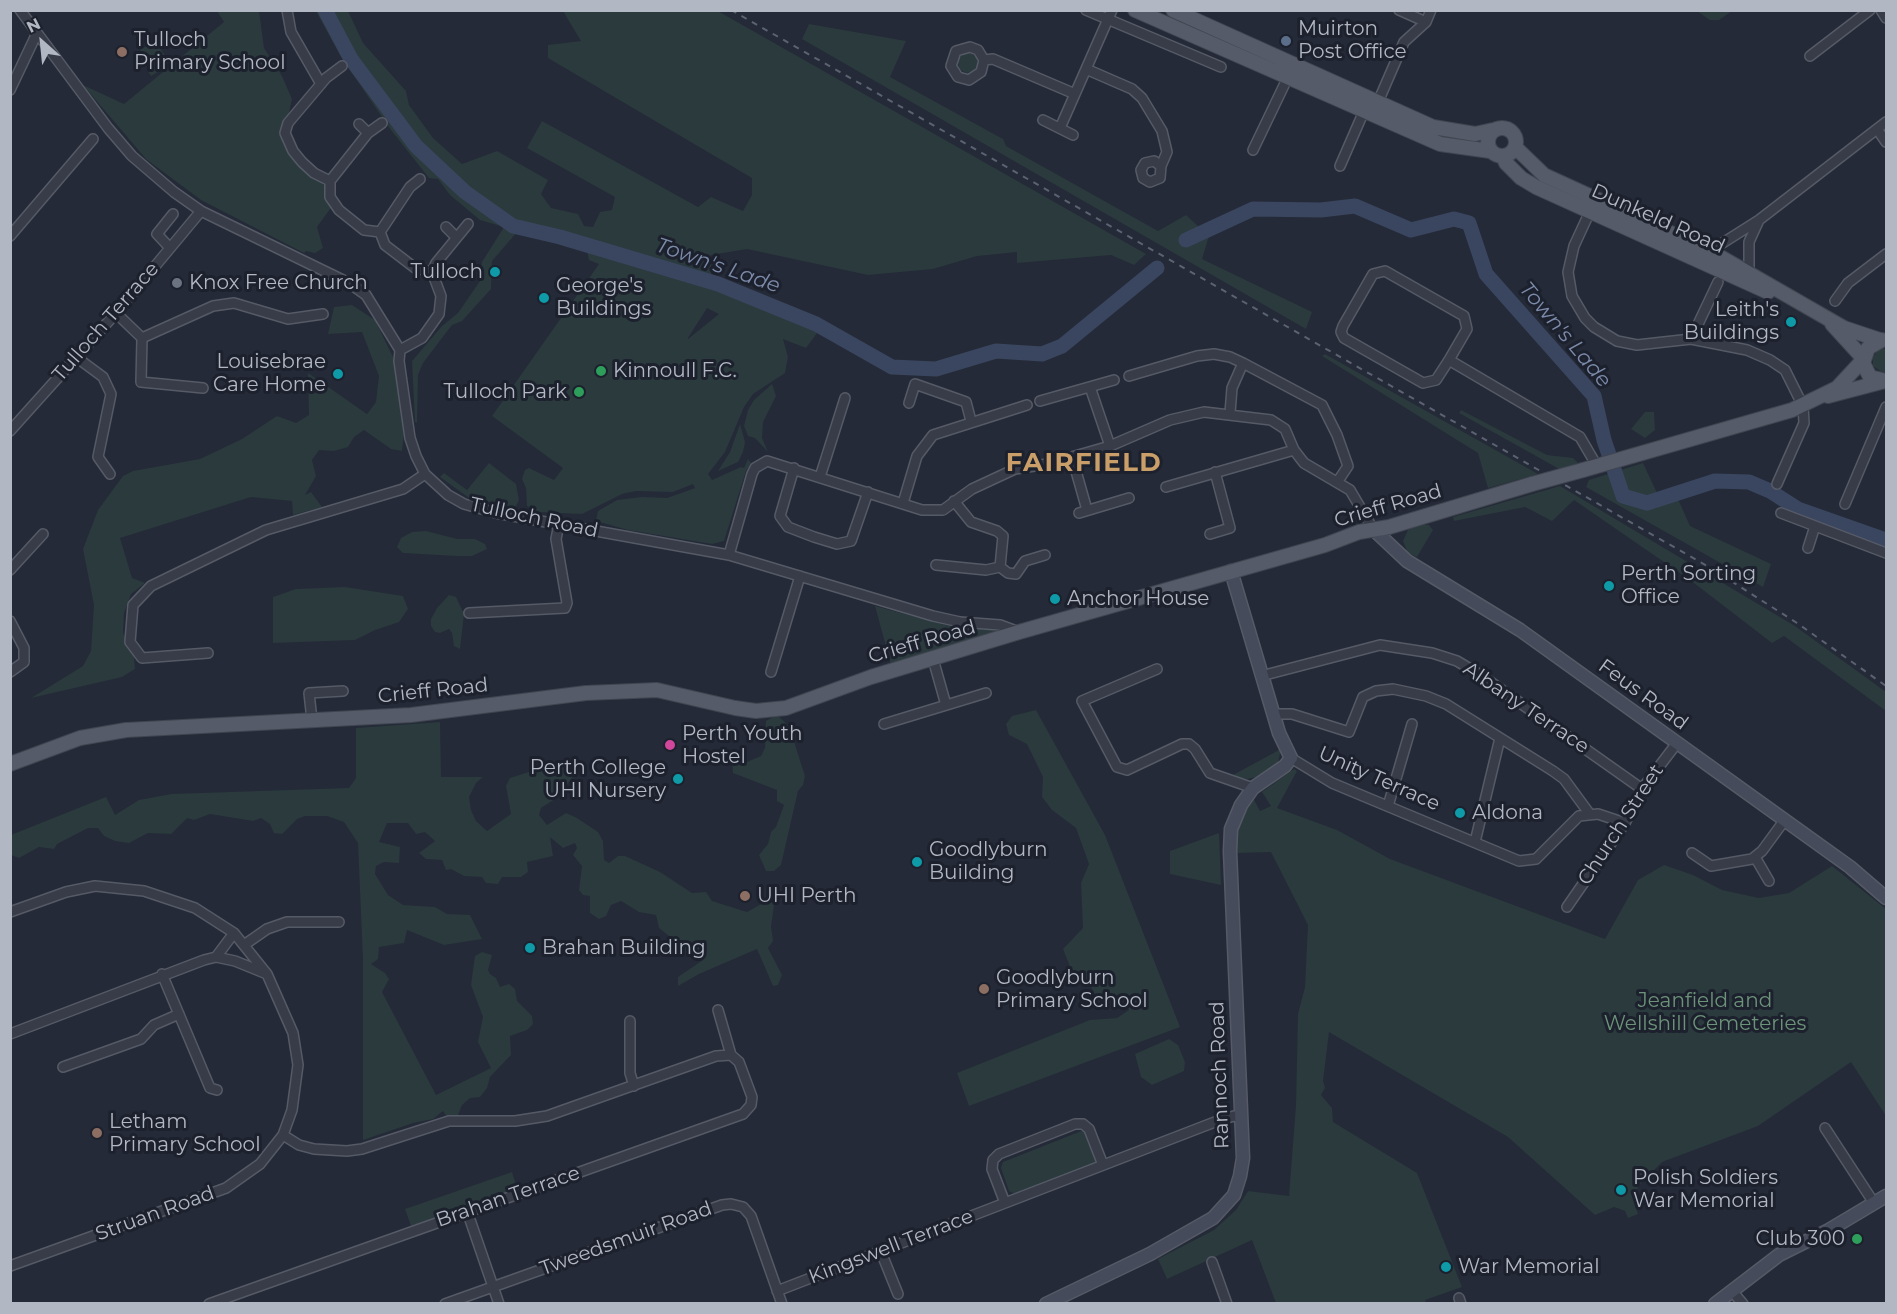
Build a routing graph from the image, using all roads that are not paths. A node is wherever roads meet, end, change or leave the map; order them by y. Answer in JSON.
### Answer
{"nodes":[{"id":1,"x":20,"y":10,"type":"edge"},
{"id":2,"x":287,"y":10,"type":"edge"},
{"id":3,"x":1086,"y":10,"type":"edge"},
{"id":4,"x":1135,"y":10,"type":"edge"},
{"id":5,"x":1173,"y":10,"type":"edge"},
{"id":6,"x":1399,"y":10,"type":"edge"},
{"id":7,"x":1431,"y":10,"type":"edge"},
{"id":8,"x":1870,"y":10,"type":"edge"},
{"id":9,"x":1881,"y":10,"type":"edge"},
{"id":10,"x":1110,"y":15,"type":"edge"},
{"id":11,"x":1887,"y":18,"type":"edge"},
{"id":12,"x":1426,"y":22,"type":"junction"},
{"id":13,"x":37,"y":33,"type":"junction"},
{"id":14,"x":1204,"y":41,"type":"junction"},
{"id":15,"x":1810,"y":56,"type":"dead end"},
{"id":16,"x":1196,"y":57,"type":"junction"},
{"id":17,"x":984,"y":60,"type":"dead end"},
{"id":18,"x":342,"y":66,"type":"dead end"},
{"id":19,"x":1221,"y":68,"type":"dead end"},
{"id":20,"x":1086,"y":69,"type":"junction"},
{"id":21,"x":1288,"y":77,"type":"junction"},
{"id":22,"x":321,"y":84,"type":"junction"},
{"id":23,"x":10,"y":90,"type":"edge"},
{"id":24,"x":1075,"y":94,"type":"junction"},
{"id":25,"x":1378,"y":102,"type":"junction"},
{"id":26,"x":1364,"y":111,"type":"junction"},
{"id":27,"x":1043,"y":120,"type":"dead end"},
{"id":28,"x":1887,"y":122,"type":"edge"},
{"id":29,"x":382,"y":123,"type":"dead end"},
{"id":30,"x":358,"y":124,"type":"dead end"},
{"id":31,"x":1060,"y":128,"type":"junction"},
{"id":32,"x":1877,"y":129,"type":"junction"},
{"id":33,"x":1493,"y":130,"type":"junction"},
{"id":34,"x":368,"y":133,"type":"junction"},
{"id":35,"x":1073,"y":135,"type":"dead end"},
{"id":36,"x":93,"y":139,"type":"dead end"},
{"id":37,"x":1887,"y":142,"type":"edge"},
{"id":38,"x":1515,"y":147,"type":"junction"},
{"id":39,"x":1253,"y":150,"type":"dead end"},
{"id":40,"x":1497,"y":154,"type":"junction"},
{"id":41,"x":1161,"y":166,"type":"dead end"},
{"id":42,"x":1340,"y":166,"type":"dead end"},
{"id":43,"x":420,"y":179,"type":"dead end"},
{"id":44,"x":330,"y":181,"type":"junction"},
{"id":45,"x":1594,"y":204,"type":"junction"},
{"id":46,"x":201,"y":211,"type":"junction"},
{"id":47,"x":172,"y":214,"type":"dead end"},
{"id":48,"x":1759,"y":220,"type":"junction"},
{"id":49,"x":468,"y":224,"type":"dead end"},
{"id":50,"x":446,"y":227,"type":"dead end"},
{"id":51,"x":380,"y":232,"type":"junction"},
{"id":52,"x":10,"y":236,"type":"edge"},
{"id":53,"x":456,"y":237,"type":"junction"},
{"id":54,"x":170,"y":248,"type":"junction"},
{"id":55,"x":1710,"y":250,"type":"junction"},
{"id":56,"x":1887,"y":255,"type":"edge"},
{"id":57,"x":432,"y":272,"type":"junction"},
{"id":58,"x":1749,"y":272,"type":"junction"},
{"id":59,"x":1718,"y":282,"type":"dead end"},
{"id":60,"x":1835,"y":302,"type":"dead end"},
{"id":61,"x":1806,"y":304,"type":"junction"},
{"id":62,"x":116,"y":313,"type":"junction"},
{"id":63,"x":323,"y":314,"type":"dead end"},
{"id":64,"x":1827,"y":318,"type":"junction"},
{"id":65,"x":142,"y":338,"type":"junction"},
{"id":66,"x":1691,"y":339,"type":"junction"},
{"id":67,"x":1883,"y":340,"type":"edge"},
{"id":68,"x":400,"y":350,"type":"junction"},
{"id":69,"x":76,"y":357,"type":"junction"},
{"id":70,"x":1863,"y":359,"type":"junction"},
{"id":71,"x":1449,"y":360,"type":"junction"},
{"id":72,"x":1243,"y":363,"type":"junction"},
{"id":73,"x":1129,"y":376,"type":"dead end"},
{"id":74,"x":1114,"y":380,"type":"dead end"},
{"id":75,"x":1886,"y":381,"type":"edge"},
{"id":76,"x":1090,"y":387,"type":"junction"},
{"id":77,"x":203,"y":388,"type":"dead end"},
{"id":78,"x":1823,"y":397,"type":"junction"},
{"id":79,"x":845,"y":398,"type":"dead end"},
{"id":80,"x":1040,"y":401,"type":"dead end"},
{"id":81,"x":909,"y":403,"type":"dead end"},
{"id":82,"x":1027,"y":405,"type":"dead end"},
{"id":83,"x":1803,"y":406,"type":"junction"},
{"id":84,"x":1887,"y":407,"type":"edge"},
{"id":85,"x":1230,"y":413,"type":"junction"},
{"id":86,"x":972,"y":422,"type":"junction"},
{"id":87,"x":10,"y":431,"type":"edge"},
{"id":88,"x":1110,"y":446,"type":"junction"},
{"id":89,"x":1294,"y":450,"type":"junction"},
{"id":90,"x":1072,"y":457,"type":"junction"},
{"id":91,"x":1596,"y":466,"type":"junction"},
{"id":92,"x":794,"y":468,"type":"junction"},
{"id":93,"x":1215,"y":472,"type":"junction"},
{"id":94,"x":110,"y":474,"type":"dead end"},
{"id":95,"x":424,"y":474,"type":"junction"},
{"id":96,"x":820,"y":477,"type":"junction"},
{"id":97,"x":1338,"y":482,"type":"junction"},
{"id":98,"x":1777,"y":484,"type":"dead end"},
{"id":99,"x":1166,"y":487,"type":"dead end"},
{"id":100,"x":868,"y":492,"type":"junction"},
{"id":101,"x":1129,"y":498,"type":"dead end"},
{"id":102,"x":954,"y":501,"type":"junction"},
{"id":103,"x":903,"y":503,"type":"junction"},
{"id":104,"x":1845,"y":504,"type":"dead end"},
{"id":105,"x":1781,"y":513,"type":"dead end"},
{"id":106,"x":559,"y":524,"type":"junction"},
{"id":107,"x":1815,"y":526,"type":"junction"},
{"id":108,"x":1373,"y":529,"type":"junction"},
{"id":109,"x":43,"y":534,"type":"dead end"},
{"id":110,"x":1210,"y":534,"type":"dead end"},
{"id":111,"x":1808,"y":548,"type":"dead end"},
{"id":112,"x":1887,"y":553,"type":"edge"},
{"id":113,"x":729,"y":555,"type":"junction"},
{"id":114,"x":1045,"y":555,"type":"dead end"},
{"id":115,"x":936,"y":565,"type":"dead end"},
{"id":116,"x":1000,"y":567,"type":"junction"},
{"id":117,"x":10,"y":570,"type":"edge"},
{"id":118,"x":1231,"y":571,"type":"junction"},
{"id":119,"x":800,"y":576,"type":"junction"},
{"id":120,"x":469,"y":613,"type":"dead end"},
{"id":121,"x":10,"y":621,"type":"edge"},
{"id":122,"x":1019,"y":632,"type":"junction"},
{"id":123,"x":208,"y":653,"type":"dead end"},
{"id":124,"x":933,"y":659,"type":"junction"},
{"id":125,"x":1157,"y":669,"type":"dead end"},
{"id":126,"x":10,"y":672,"type":"edge"},
{"id":127,"x":771,"y":672,"type":"dead end"},
{"id":128,"x":1261,"y":676,"type":"junction"},
{"id":129,"x":343,"y":691,"type":"dead end"},
{"id":130,"x":986,"y":693,"type":"dead end"},
{"id":131,"x":946,"y":705,"type":"junction"},
{"id":132,"x":1275,"y":714,"type":"junction"},
{"id":133,"x":312,"y":720,"type":"junction"},
{"id":134,"x":884,"y":724,"type":"dead end"},
{"id":135,"x":1412,"y":724,"type":"dead end"},
{"id":136,"x":1500,"y":738,"type":"junction"},
{"id":137,"x":1677,"y":743,"type":"junction"},
{"id":138,"x":1291,"y":758,"type":"junction"},
{"id":139,"x":10,"y":764,"type":"edge"},
{"id":140,"x":1253,"y":788,"type":"junction"},
{"id":141,"x":1642,"y":789,"type":"junction"},
{"id":142,"x":1388,"y":806,"type":"junction"},
{"id":143,"x":1589,"y":813,"type":"junction"},
{"id":144,"x":1784,"y":821,"type":"junction"},
{"id":145,"x":1625,"y":823,"type":"junction"},
{"id":146,"x":1475,"y":842,"type":"junction"},
{"id":147,"x":1692,"y":853,"type":"dead end"},
{"id":148,"x":1755,"y":857,"type":"junction"},
{"id":149,"x":1769,"y":881,"type":"dead end"},
{"id":150,"x":1887,"y":898,"type":"edge"},
{"id":151,"x":1567,"y":907,"type":"dead end"},
{"id":152,"x":10,"y":912,"type":"edge"},
{"id":153,"x":339,"y":922,"type":"dead end"},
{"id":154,"x":234,"y":933,"type":"junction"},
{"id":155,"x":244,"y":945,"type":"junction"},
{"id":156,"x":216,"y":957,"type":"junction"},
{"id":157,"x":162,"y":974,"type":"junction"},
{"id":158,"x":267,"y":974,"type":"junction"},
{"id":159,"x":718,"y":1010,"type":"dead end"},
{"id":160,"x":179,"y":1014,"type":"junction"},
{"id":161,"x":630,"y":1021,"type":"dead end"},
{"id":162,"x":642,"y":1032,"type":"dead end"},
{"id":163,"x":10,"y":1035,"type":"edge"},
{"id":164,"x":630,"y":1038,"type":"junction"},
{"id":165,"x":731,"y":1054,"type":"junction"},
{"id":166,"x":63,"y":1067,"type":"dead end"},
{"id":167,"x":634,"y":1086,"type":"junction"},
{"id":168,"x":216,"y":1090,"type":"dead end"},
{"id":169,"x":1240,"y":1118,"type":"junction"},
{"id":170,"x":1825,"y":1128,"type":"dead end"},
{"id":171,"x":283,"y":1135,"type":"junction"},
{"id":172,"x":1103,"y":1165,"type":"junction"},
{"id":173,"x":1887,"y":1196,"type":"edge"},
{"id":174,"x":1005,"y":1203,"type":"junction"},
{"id":175,"x":1874,"y":1203,"type":"junction"},
{"id":176,"x":467,"y":1211,"type":"junction"},
{"id":177,"x":881,"y":1252,"type":"junction"},
{"id":178,"x":1212,"y":1262,"type":"dead end"},
{"id":179,"x":10,"y":1266,"type":"edge"},
{"id":180,"x":492,"y":1286,"type":"junction"},
{"id":181,"x":777,"y":1291,"type":"junction"},
{"id":182,"x":1732,"y":1291,"type":"junction"},
{"id":183,"x":898,"y":1293,"type":"dead end"},
{"id":184,"x":498,"y":1301,"type":"edge"},
{"id":185,"x":209,"y":1304,"type":"edge"},
{"id":186,"x":445,"y":1304,"type":"edge"},
{"id":187,"x":782,"y":1304,"type":"edge"},
{"id":188,"x":1046,"y":1304,"type":"edge"},
{"id":189,"x":1227,"y":1304,"type":"edge"},
{"id":190,"x":1715,"y":1304,"type":"edge"},
{"id":191,"x":1743,"y":1304,"type":"edge"}],
"edges":[{"from":1,"to":13,"type":"street","name":"Tulloch Road"},
{"from":2,"to":22,"type":"street"},
{"from":3,"to":10,"type":"street"},
{"from":4,"to":14,"type":"main road"},
{"from":5,"to":25,"type":"main road"},
{"from":6,"to":12,"type":"street"},
{"from":7,"to":12,"type":"street"},
{"from":8,"to":15,"type":"street"},
{"from":9,"to":11,"type":"street"},
{"from":10,"to":16,"type":"street"},
{"from":10,"to":20,"type":"street"},
{"from":12,"to":25,"type":"street"},
{"from":13,"to":23,"type":"street"},
{"from":13,"to":46,"type":"street","name":"Tulloch Road"},
{"from":14,"to":16,"type":"street"},
{"from":14,"to":21,"type":"main road"},
{"from":16,"to":19,"type":"street"},
{"from":17,"to":24,"type":"street"},
{"from":18,"to":22,"type":"street"},
{"from":20,"to":24,"type":"street"},
{"from":20,"to":41,"type":"street"},
{"from":21,"to":26,"type":"main road"},
{"from":21,"to":39,"type":"street"},
{"from":22,"to":44,"type":"street"},
{"from":24,"to":31,"type":"street"},
{"from":25,"to":33,"type":"main road"},
{"from":26,"to":40,"type":"main road"},
{"from":26,"to":42,"type":"street"},
{"from":27,"to":31,"type":"street"},
{"from":28,"to":32,"type":"street"},
{"from":29,"to":34,"type":"street"},
{"from":30,"to":34,"type":"street"},
{"from":31,"to":35,"type":"street"},
{"from":32,"to":37,"type":"street"},
{"from":32,"to":48,"type":"street"},
{"from":33,"to":38,"type":"main road"},
{"from":33,"to":40,"type":"main road"},
{"from":34,"to":44,"type":"street"},
{"from":36,"to":52,"type":"street"},
{"from":38,"to":40,"type":"main road"},
{"from":38,"to":45,"type":"main road","name":"Dunkeld Road"},
{"from":40,"to":45,"type":"main road","name":"Dunkeld Road"},
{"from":43,"to":51,"type":"street"},
{"from":44,"to":51,"type":"street"},
{"from":45,"to":55,"type":"main road","name":"Dunkeld Road"},
{"from":45,"to":61,"type":"main road","name":"Dunkeld Road"},
{"from":45,"to":66,"type":"street"},
{"from":46,"to":54,"type":"street","name":"Tulloch Terrace"},
{"from":46,"to":68,"type":"street","name":"Tulloch Road"},
{"from":47,"to":54,"type":"street"},
{"from":48,"to":55,"type":"street"},
{"from":48,"to":58,"type":"street"},
{"from":49,"to":53,"type":"street"},
{"from":50,"to":53,"type":"street"},
{"from":51,"to":57,"type":"street"},
{"from":53,"to":57,"type":"street"},
{"from":54,"to":62,"type":"street","name":"Tulloch Terrace"},
{"from":55,"to":58,"type":"main road","name":"Dunkeld Road"},
{"from":56,"to":60,"type":"street"},
{"from":57,"to":68,"type":"street"},
{"from":58,"to":61,"type":"main road","name":"Dunkeld Road"},
{"from":59,"to":66,"type":"street"},
{"from":61,"to":64,"type":"main road","name":"Dunkeld Road"},
{"from":62,"to":65,"type":"street"},
{"from":62,"to":69,"type":"street","name":"Tulloch Terrace"},
{"from":63,"to":65,"type":"street"},
{"from":64,"to":67,"type":"main road","name":"Dunkeld Road"},
{"from":64,"to":70,"type":"main road","name":"Dunkeld Road"},
{"from":65,"to":77,"type":"street"},
{"from":66,"to":83,"type":"street"},
{"from":67,"to":70,"type":"main road","name":"Crieff Road"},
{"from":68,"to":95,"type":"street","name":"Tulloch Road"},
{"from":69,"to":87,"type":"street","name":"Tulloch Terrace"},
{"from":69,"to":94,"type":"street"},
{"from":70,"to":75,"type":"main road","name":"Dunkeld Road"},
{"from":70,"to":78,"type":"main road","name":"Crieff Road"},
{"from":71,"to":71,"type":"street"},
{"from":71,"to":91,"type":"street"},
{"from":72,"to":73,"type":"street"},
{"from":72,"to":85,"type":"street"},
{"from":72,"to":97,"type":"street"},
{"from":74,"to":76,"type":"street"},
{"from":75,"to":78,"type":"main road","name":"Crieff Road"},
{"from":76,"to":80,"type":"street"},
{"from":76,"to":88,"type":"street"},
{"from":78,"to":83,"type":"main road","name":"Crieff Road"},
{"from":79,"to":96,"type":"street"},
{"from":81,"to":86,"type":"street"},
{"from":82,"to":86,"type":"street"},
{"from":83,"to":91,"type":"main road","name":"Crieff Road"},
{"from":83,"to":98,"type":"street"},
{"from":84,"to":104,"type":"street"},
{"from":85,"to":88,"type":"street"},
{"from":85,"to":89,"type":"street"},
{"from":86,"to":103,"type":"street"},
{"from":88,"to":90,"type":"street"},
{"from":89,"to":93,"type":"street"},
{"from":89,"to":97,"type":"street"},
{"from":90,"to":101,"type":"street"},
{"from":90,"to":102,"type":"street"},
{"from":91,"to":108,"type":"main road","name":"Crieff Road","bridge":true},
{"from":92,"to":96,"type":"street"},
{"from":92,"to":100,"type":"street"},
{"from":92,"to":113,"type":"street"},
{"from":93,"to":99,"type":"street"},
{"from":93,"to":110,"type":"street"},
{"from":95,"to":106,"type":"street","name":"Tulloch Road"},
{"from":95,"to":123,"type":"street"},
{"from":96,"to":100,"type":"street"},
{"from":97,"to":108,"type":"street"},
{"from":100,"to":103,"type":"street"},
{"from":102,"to":103,"type":"street"},
{"from":102,"to":116,"type":"street"},
{"from":105,"to":107,"type":"street"},
{"from":106,"to":113,"type":"street","name":"Tulloch Road"},
{"from":106,"to":120,"type":"street"},
{"from":107,"to":111,"type":"street"},
{"from":107,"to":112,"type":"street"},
{"from":108,"to":118,"type":"main road","name":"Crieff Road"},
{"from":108,"to":137,"type":"street","name":"Feus Road"},
{"from":109,"to":117,"type":"street"},
{"from":113,"to":119,"type":"street","name":"Tulloch Road"},
{"from":114,"to":116,"type":"street"},
{"from":115,"to":116,"type":"street"},
{"from":118,"to":122,"type":"main road","name":"Crieff Road"},
{"from":118,"to":128,"type":"street","name":"Unity Terrace"},
{"from":119,"to":122,"type":"street","name":"Tulloch Road"},
{"from":119,"to":127,"type":"street"},
{"from":121,"to":126,"type":"street"},
{"from":122,"to":124,"type":"main road","name":"Crieff Road"},
{"from":124,"to":131,"type":"street"},
{"from":124,"to":133,"type":"main road","name":"Crieff Road"},
{"from":125,"to":140,"type":"street"},
{"from":128,"to":132,"type":"street","name":"Unity Terrace"},
{"from":128,"to":141,"type":"street","name":"Albany Terrace"},
{"from":129,"to":133,"type":"street"},
{"from":130,"to":131,"type":"street"},
{"from":131,"to":134,"type":"street"},
{"from":132,"to":136,"type":"street"},
{"from":132,"to":138,"type":"street","name":"Unity Terrace"},
{"from":133,"to":139,"type":"main road","name":"Crieff Road"},
{"from":135,"to":142,"type":"street"},
{"from":136,"to":143,"type":"street"},
{"from":136,"to":146,"type":"street"},
{"from":137,"to":141,"type":"street","name":"Church Street"},
{"from":137,"to":144,"type":"street","name":"Feus Road"},
{"from":138,"to":140,"type":"street","name":"Rannoch Road"},
{"from":138,"to":142,"type":"street","name":"Unity Terrace"},
{"from":140,"to":169,"type":"street","name":"Rannoch Road"},
{"from":141,"to":145,"type":"street","name":"Church Street"},
{"from":142,"to":146,"type":"street","name":"Unity Terrace"},
{"from":143,"to":145,"type":"street"},
{"from":143,"to":146,"type":"street","name":"Unity Terrace"},
{"from":144,"to":148,"type":"street"},
{"from":144,"to":150,"type":"street","name":"Feus Road"},
{"from":145,"to":151,"type":"street","name":"Church Street"},
{"from":147,"to":148,"type":"street"},
{"from":148,"to":149,"type":"street"},
{"from":152,"to":154,"type":"street"},
{"from":153,"to":155,"type":"street"},
{"from":154,"to":155,"type":"street"},
{"from":154,"to":156,"type":"street"},
{"from":155,"to":158,"type":"street"},
{"from":156,"to":157,"type":"street"},
{"from":156,"to":158,"type":"street"},
{"from":157,"to":160,"type":"street"},
{"from":157,"to":163,"type":"street"},
{"from":158,"to":171,"type":"street"},
{"from":159,"to":165,"type":"street"},
{"from":160,"to":166,"type":"street"},
{"from":160,"to":168,"type":"street"},
{"from":161,"to":164,"type":"street"},
{"from":162,"to":164,"type":"street"},
{"from":164,"to":167,"type":"street"},
{"from":165,"to":167,"type":"street"},
{"from":165,"to":176,"type":"street","name":"Brahan Terrace"},
{"from":167,"to":171,"type":"street"},
{"from":169,"to":172,"type":"street","name":"Kingswell Terrace"},
{"from":169,"to":188,"type":"street","name":"Rannoch Road"},
{"from":170,"to":175,"type":"street"},
{"from":171,"to":179,"type":"street","name":"Struan Road"},
{"from":172,"to":174,"type":"street","name":"Kingswell Terrace"},
{"from":172,"to":174,"type":"street"},
{"from":173,"to":175,"type":"street"},
{"from":174,"to":177,"type":"street","name":"Kingswell Terrace"},
{"from":175,"to":182,"type":"street"},
{"from":176,"to":180,"type":"street"},
{"from":176,"to":185,"type":"street","name":"Brahan Terrace"},
{"from":177,"to":181,"type":"street","name":"Kingswell Terrace"},
{"from":177,"to":183,"type":"street"},
{"from":178,"to":189,"type":"street"},
{"from":180,"to":181,"type":"street","name":"Tweedsmuir Road"},
{"from":180,"to":184,"type":"street"},
{"from":180,"to":186,"type":"street","name":"Tweedsmuir Road"},
{"from":181,"to":187,"type":"street","name":"Tweedsmuir Road"},
{"from":182,"to":190,"type":"street"},
{"from":182,"to":191,"type":"street"}]}
